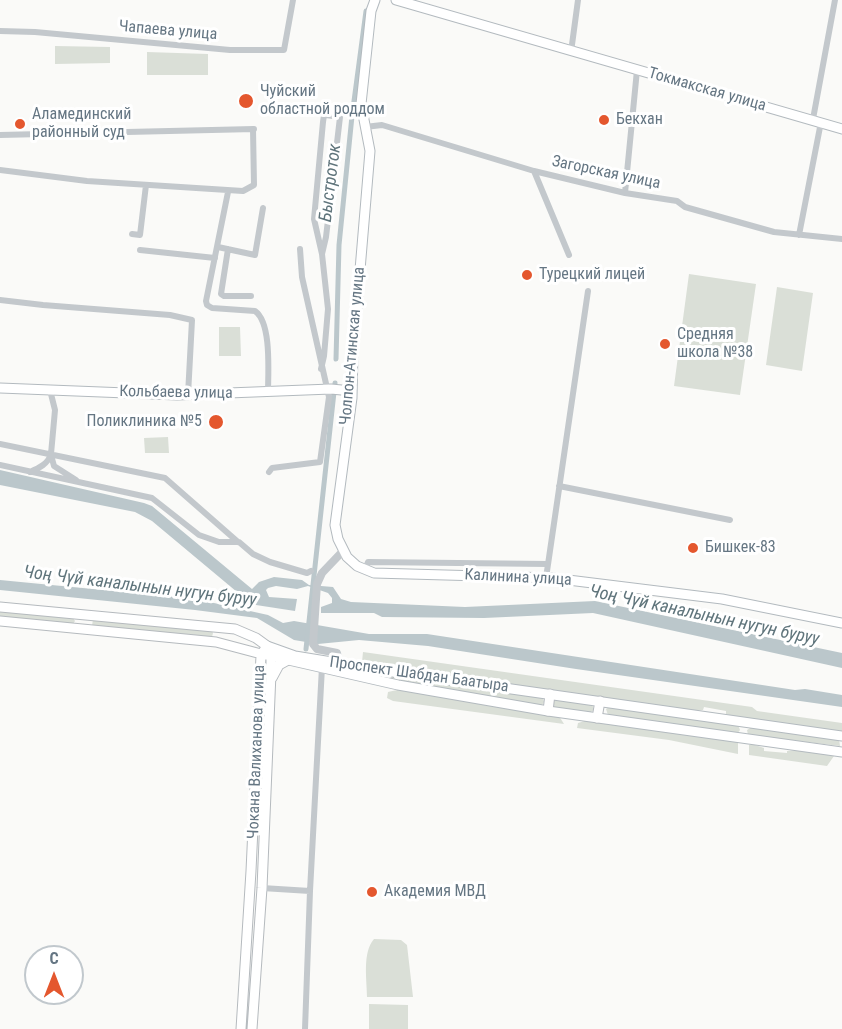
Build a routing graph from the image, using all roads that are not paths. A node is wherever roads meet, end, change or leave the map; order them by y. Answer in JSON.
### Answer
{"nodes":[{"id":1,"x":293,"y":0,"type":"edge"},
{"id":2,"x":375,"y":0,"type":"edge"},
{"id":3,"x":396,"y":0,"type":"edge"},
{"id":4,"x":578,"y":0,"type":"edge"},
{"id":5,"x":835,"y":0,"type":"edge"},
{"id":6,"x":0,"y":31,"type":"edge"},
{"id":7,"x":572,"y":47,"type":"junction"},
{"id":8,"x":637,"y":70,"type":"junction"},
{"id":9,"x":817,"y":121,"type":"junction"},
{"id":10,"x":365,"y":127,"type":"junction"},
{"id":11,"x":842,"y":129,"type":"edge"},
{"id":12,"x":0,"y":135,"type":"edge"},
{"id":13,"x":0,"y":171,"type":"edge"},
{"id":14,"x":534,"y":171,"type":"junction"},
{"id":15,"x":146,"y":185,"type":"junction"},
{"id":16,"x":228,"y":192,"type":"junction"},
{"id":17,"x":625,"y":193,"type":"junction"},
{"id":18,"x":263,"y":208,"type":"dead end"},
{"id":19,"x":132,"y":234,"type":"dead end"},
{"id":20,"x":799,"y":235,"type":"junction"},
{"id":21,"x":842,"y":239,"type":"edge"},
{"id":22,"x":218,"y":247,"type":"junction"},
{"id":23,"x":228,"y":249,"type":"junction"},
{"id":24,"x":300,"y":249,"type":"dead end"},
{"id":25,"x":140,"y":250,"type":"dead end"},
{"id":26,"x":322,"y":254,"type":"junction"},
{"id":27,"x":569,"y":255,"type":"dead end"},
{"id":28,"x":215,"y":258,"type":"junction"},
{"id":29,"x":588,"y":291,"type":"dead end"},
{"id":30,"x":251,"y":296,"type":"dead end"},
{"id":31,"x":0,"y":300,"type":"edge"},
{"id":32,"x":321,"y":369,"type":"junction"},
{"id":33,"x":0,"y":388,"type":"edge"},
{"id":34,"x":329,"y":389,"type":"junction"},
{"id":35,"x":50,"y":390,"type":"junction"},
{"id":36,"x":347,"y":390,"type":"junction"},
{"id":37,"x":268,"y":393,"type":"junction"},
{"id":38,"x":188,"y":394,"type":"junction"},
{"id":39,"x":0,"y":444,"type":"edge"},
{"id":40,"x":51,"y":454,"type":"junction"},
{"id":41,"x":0,"y":465,"type":"edge"},
{"id":42,"x":30,"y":472,"type":"junction"},
{"id":43,"x":269,"y":472,"type":"dead end"},
{"id":44,"x":81,"y":483,"type":"junction"},
{"id":45,"x":559,"y":486,"type":"junction"},
{"id":46,"x":730,"y":520,"type":"dead end"},
{"id":47,"x":239,"y":542,"type":"junction"},
{"id":48,"x":343,"y":550,"type":"junction"},
{"id":49,"x":548,"y":564,"type":"junction"},
{"id":50,"x":365,"y":570,"type":"junction"},
{"id":51,"x":311,"y":571,"type":"dead end"},
{"id":52,"x":546,"y":578,"type":"junction"},
{"id":53,"x":0,"y":607,"type":"edge"},
{"id":54,"x":82,"y":615,"type":"junction"},
{"id":55,"x":0,"y":621,"type":"edge"},
{"id":56,"x":842,"y":623,"type":"edge"},
{"id":57,"x":217,"y":627,"type":"junction"},
{"id":58,"x":80,"y":629,"type":"junction"},
{"id":59,"x":256,"y":638,"type":"junction"},
{"id":60,"x":216,"y":642,"type":"junction"},
{"id":61,"x":267,"y":646,"type":"junction"},
{"id":62,"x":244,"y":649,"type":"junction"},
{"id":63,"x":261,"y":655,"type":"junction"},
{"id":64,"x":271,"y":656,"type":"junction"},
{"id":65,"x":288,"y":660,"type":"junction"},
{"id":66,"x":339,"y":663,"type":"junction"},
{"id":67,"x":322,"y":667,"type":"junction"},
{"id":68,"x":260,"y":682,"type":"junction"},
{"id":69,"x":270,"y":683,"type":"junction"},
{"id":70,"x":550,"y":694,"type":"junction"},
{"id":71,"x":600,"y":701,"type":"junction"},
{"id":72,"x":548,"y":711,"type":"junction"},
{"id":73,"x":597,"y":718,"type":"junction"},
{"id":74,"x":744,"y":723,"type":"junction"},
{"id":75,"x":842,"y":736,"type":"edge"},
{"id":76,"x":742,"y":739,"type":"junction"},
{"id":77,"x":842,"y":751,"type":"edge"},
{"id":78,"x":262,"y":888,"type":"junction"},
{"id":79,"x":310,"y":891,"type":"junction"},
{"id":80,"x":241,"y":1029,"type":"edge"},
{"id":81,"x":252,"y":1029,"type":"edge"},
{"id":82,"x":304,"y":1029,"type":"edge"}],
"edges":[{"from":1,"to":6,"type":"street","name":"Чапаева улица"},
{"from":2,"to":10,"type":"main road","name":"Чолпон-Атинская улица"},
{"from":3,"to":7,"type":"main road","name":"Токмакская улица"},
{"from":4,"to":7,"type":"street"},
{"from":5,"to":9,"type":"street"},
{"from":7,"to":8,"type":"main road","name":"Токмакская улица"},
{"from":8,"to":9,"type":"main road","name":"Токмакская улица"},
{"from":8,"to":17,"type":"street"},
{"from":9,"to":11,"type":"main road","name":"Токмакская улица"},
{"from":9,"to":20,"type":"street"},
{"from":10,"to":14,"type":"street","name":"Загорская улица"},
{"from":10,"to":36,"type":"main road","name":"Чолпон-Атинская улица"},
{"from":12,"to":16,"type":"street"},
{"from":13,"to":15,"type":"street"},
{"from":14,"to":17,"type":"street","name":"Загорская улица"},
{"from":14,"to":27,"type":"street"},
{"from":15,"to":16,"type":"street"},
{"from":15,"to":19,"type":"street"},
{"from":16,"to":22,"type":"street"},
{"from":17,"to":20,"type":"street","name":"Загорская улица"},
{"from":18,"to":23,"type":"street"},
{"from":20,"to":21,"type":"street","name":"Загорская улица"},
{"from":22,"to":23,"type":"street"},
{"from":22,"to":28,"type":"street"},
{"from":23,"to":30,"type":"street"},
{"from":24,"to":32,"type":"street"},
{"from":25,"to":28,"type":"street"},
{"from":26,"to":26,"type":"street"},
{"from":26,"to":32,"type":"street"},
{"from":28,"to":37,"type":"street"},
{"from":29,"to":45,"type":"street"},
{"from":31,"to":38,"type":"street"},
{"from":32,"to":34,"type":"street"},
{"from":33,"to":35,"type":"main road","name":"Кольбаева улица"},
{"from":34,"to":36,"type":"main road","name":"Кольбаева улица"},
{"from":34,"to":37,"type":"main road","name":"Кольбаева улица"},
{"from":34,"to":43,"type":"street"},
{"from":35,"to":38,"type":"main road","name":"Кольбаева улица"},
{"from":35,"to":40,"type":"street"},
{"from":36,"to":48,"type":"main road","name":"Чолпон-Атинская улица"},
{"from":37,"to":38,"type":"main road","name":"Кольбаева улица"},
{"from":39,"to":40,"type":"street"},
{"from":40,"to":42,"type":"street"},
{"from":40,"to":44,"type":"street"},
{"from":40,"to":47,"type":"street"},
{"from":41,"to":42,"type":"street"},
{"from":42,"to":44,"type":"street"},
{"from":44,"to":47,"type":"street"},
{"from":45,"to":46,"type":"street"},
{"from":45,"to":49,"type":"street"},
{"from":47,"to":51,"type":"street"},
{"from":48,"to":50,"type":"main road"},
{"from":48,"to":66,"type":"street"},
{"from":49,"to":50,"type":"street"},
{"from":49,"to":52,"type":"street"},
{"from":50,"to":52,"type":"main road","name":"Калинина улица"},
{"from":52,"to":56,"type":"main road","name":"Калинина улица"},
{"from":53,"to":54,"type":"main road","name":"Проспект Шабдан Баатыра"},
{"from":54,"to":57,"type":"main road","name":"Проспект Шабдан Баатыра"},
{"from":54,"to":58,"type":"main road"},
{"from":55,"to":58,"type":"main road","name":"Проспект Шабдан Баатыра"},
{"from":57,"to":59,"type":"main road","name":"Проспект Шабдан Баатыра"},
{"from":57,"to":60,"type":"main road"},
{"from":58,"to":60,"type":"main road","name":"Проспект Шабдан Баатыра"},
{"from":59,"to":61,"type":"main road","name":"Проспект Шабдан Баатыра"},
{"from":59,"to":62,"type":"main road"},
{"from":60,"to":62,"type":"main road","name":"Проспект Шабдан Баатыра"},
{"from":61,"to":63,"type":"main road","name":"Чокана Валиханова улица"},
{"from":61,"to":64,"type":"main road","name":"Чокана Валиханова улица"},
{"from":61,"to":66,"type":"main road","name":"Проспект Шабдан Баатыра"},
{"from":62,"to":63,"type":"main road","name":"Проспект Шабдан Баатыра"},
{"from":62,"to":68,"type":"main road"},
{"from":63,"to":64,"type":"main road","name":"Проспект Шабдан Баатыра"},
{"from":63,"to":68,"type":"main road","name":"Чокана Валиханова улица"},
{"from":64,"to":65,"type":"main road","name":"Проспект Шабдан Баатыра"},
{"from":64,"to":69,"type":"main road","name":"Чокана Валиханова улица"},
{"from":65,"to":67,"type":"main road","name":"Проспект Шабдан Баатыра"},
{"from":65,"to":69,"type":"main road"},
{"from":66,"to":70,"type":"main road","name":"Проспект Шабдан Баатыра"},
{"from":67,"to":72,"type":"main road","name":"Проспект Шабдан Баатыра"},
{"from":67,"to":79,"type":"street"},
{"from":68,"to":80,"type":"main road","name":"Чокана Валиханова улица"},
{"from":69,"to":78,"type":"main road","name":"Чокана Валиханова улица"},
{"from":70,"to":71,"type":"main road","name":"Проспект Шабдан Баатыра"},
{"from":70,"to":72,"type":"main road"},
{"from":71,"to":73,"type":"main road"},
{"from":71,"to":74,"type":"main road","name":"Проспект Шабдан Баатыра"},
{"from":72,"to":73,"type":"main road","name":"Проспект Шабдан Баатыра"},
{"from":73,"to":76,"type":"main road","name":"Проспект Шабдан Баатыра"},
{"from":74,"to":75,"type":"main road","name":"Проспект Шабдан Баатыра"},
{"from":74,"to":76,"type":"main road"},
{"from":76,"to":77,"type":"main road","name":"Проспект Шабдан Баатыра"},
{"from":78,"to":79,"type":"street"},
{"from":78,"to":81,"type":"main road","name":"Чокана Валиханова улица"},
{"from":79,"to":82,"type":"street"}]}
